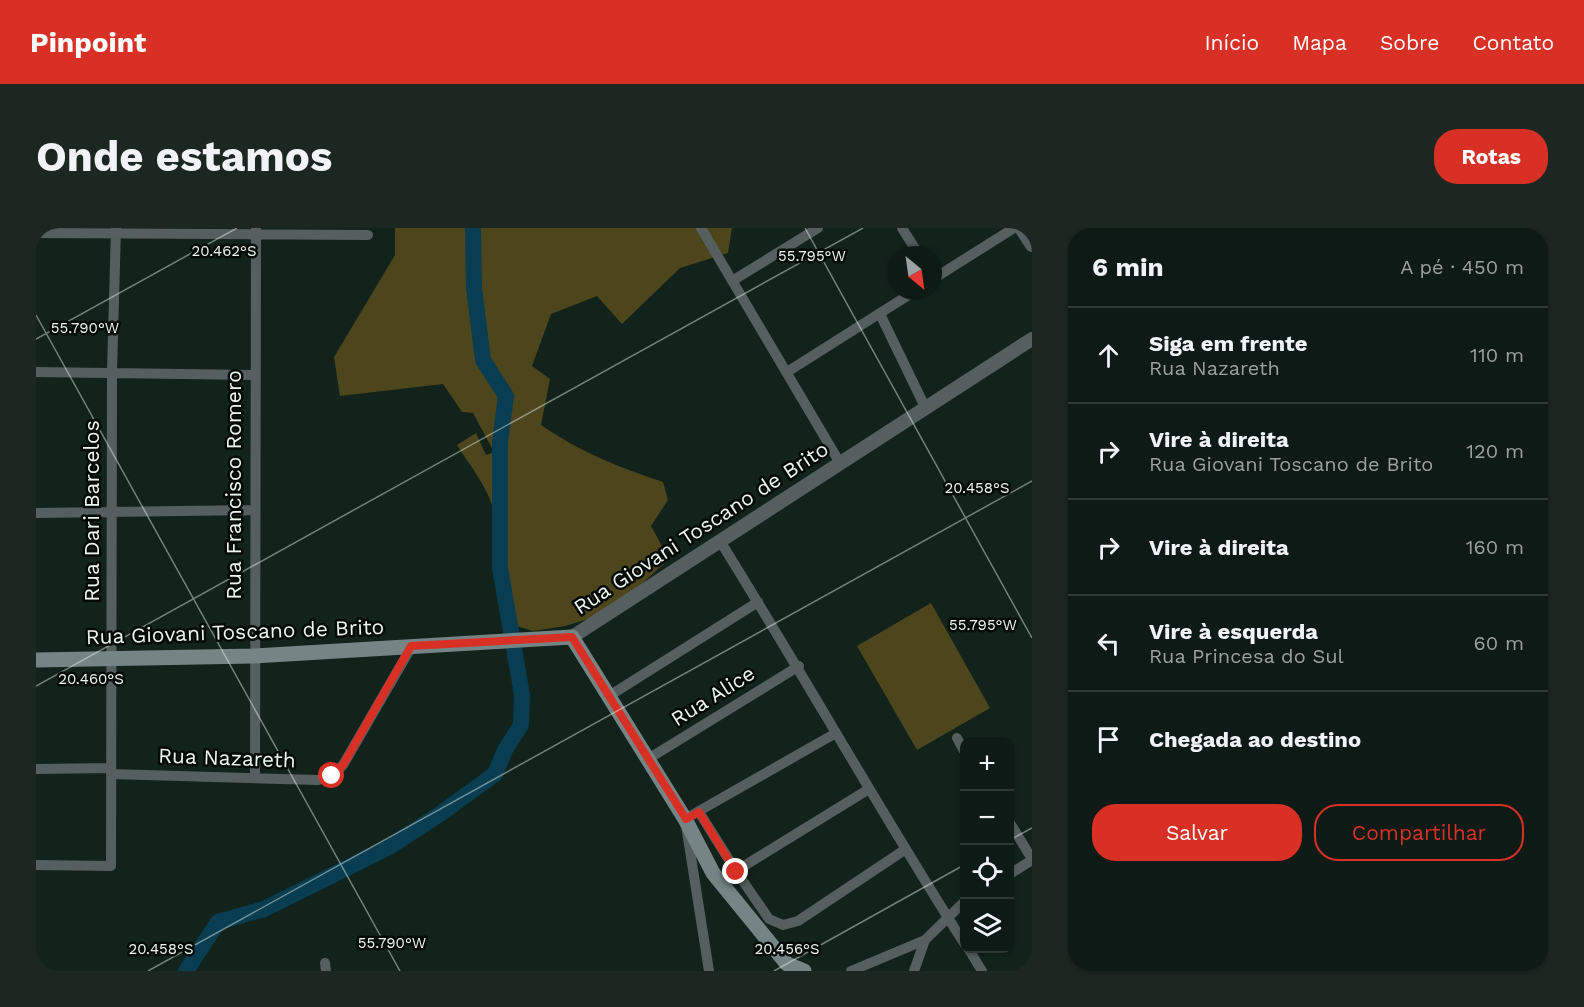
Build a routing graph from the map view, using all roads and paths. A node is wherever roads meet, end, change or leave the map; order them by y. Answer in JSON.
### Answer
{"nodes":[{"id":1,"x":701,"y":228,"type":"edge"},
{"id":2,"x":818,"y":228,"type":"edge"},
{"id":3,"x":902,"y":228,"type":"edge"},
{"id":4,"x":1014,"y":228,"type":"edge"},
{"id":5,"x":1021,"y":228,"type":"edge"},
{"id":6,"x":116,"y":231,"type":"edge"},
{"id":7,"x":256,"y":231,"type":"edge"},
{"id":8,"x":36,"y":233,"type":"edge"},
{"id":9,"x":368,"y":235,"type":"dead end"},
{"id":10,"x":1032,"y":244,"type":"edge"},
{"id":11,"x":913,"y":246,"type":"edge"},
{"id":12,"x":942,"y":272,"type":"edge"},
{"id":13,"x":732,"y":280,"type":"junction"},
{"id":14,"x":901,"y":300,"type":"edge"},
{"id":15,"x":880,"y":314,"type":"junction"},
{"id":16,"x":1032,"y":339,"type":"edge"},
{"id":17,"x":112,"y":371,"type":"junction"},
{"id":18,"x":36,"y":372,"type":"edge"},
{"id":19,"x":787,"y":372,"type":"junction"},
{"id":20,"x":255,"y":375,"type":"junction"},
{"id":21,"x":926,"y":407,"type":"junction"},
{"id":22,"x":840,"y":463,"type":"junction"},
{"id":23,"x":254,"y":510,"type":"junction"},
{"id":24,"x":112,"y":512,"type":"junction"},
{"id":25,"x":36,"y":513,"type":"edge"},
{"id":26,"x":720,"y":541,"type":"junction"},
{"id":27,"x":758,"y":602,"type":"junction"},
{"id":28,"x":572,"y":637,"type":"junction"},
{"id":29,"x":411,"y":646,"type":"junction"},
{"id":30,"x":253,"y":656,"type":"junction"},
{"id":31,"x":111,"y":659,"type":"junction"},
{"id":32,"x":36,"y":660,"type":"edge"},
{"id":33,"x":799,"y":666,"type":"junction"},
{"id":34,"x":609,"y":696,"type":"junction"},
{"id":35,"x":836,"y":733,"type":"junction"},
{"id":36,"x":957,"y":738,"type":"dead end"},
{"id":37,"x":960,"y":744,"type":"edge"},
{"id":38,"x":648,"y":759,"type":"junction"},
{"id":39,"x":36,"y":769,"type":"edge"},
{"id":40,"x":111,"y":771,"type":"junction"},
{"id":41,"x":255,"y":778,"type":"junction"},
{"id":42,"x":869,"y":789,"type":"junction"},
{"id":43,"x":692,"y":815,"type":"junction"},
{"id":44,"x":1014,"y":830,"type":"edge"},
{"id":45,"x":906,"y":849,"type":"junction"},
{"id":46,"x":1032,"y":859,"type":"edge"},
{"id":47,"x":36,"y":865,"type":"edge"},
{"id":48,"x":1014,"y":871,"type":"edge"},
{"id":49,"x":736,"y":872,"type":"junction"},
{"id":50,"x":960,"y":906,"type":"edge"},
{"id":51,"x":947,"y":916,"type":"junction"},
{"id":52,"x":960,"y":937,"type":"edge"},
{"id":53,"x":925,"y":940,"type":"junction"},
{"id":54,"x":971,"y":953,"type":"edge"},
{"id":55,"x":709,"y":971,"type":"edge"},
{"id":56,"x":804,"y":971,"type":"edge"},
{"id":57,"x":851,"y":971,"type":"edge"},
{"id":58,"x":914,"y":971,"type":"edge"},
{"id":59,"x":982,"y":971,"type":"edge"}],
"edges":[{"from":1,"to":13,"type":"street"},
{"from":2,"to":13,"type":"street"},
{"from":3,"to":11,"type":"street"},
{"from":4,"to":12,"type":"street"},
{"from":5,"to":10,"type":"street"},
{"from":6,"to":7,"type":"street"},
{"from":6,"to":8,"type":"street"},
{"from":6,"to":17,"type":"street","name":"Rua Dari Barcelos"},
{"from":7,"to":9,"type":"street"},
{"from":7,"to":20,"type":"street","name":"Rua Francisco Romero"},
{"from":13,"to":19,"type":"street"},
{"from":14,"to":15,"type":"street"},
{"from":15,"to":19,"type":"street"},
{"from":15,"to":21,"type":"street"},
{"from":16,"to":21,"type":"street","name":"Rua Giovani Toscano de Brito"},
{"from":17,"to":18,"type":"street"},
{"from":17,"to":20,"type":"street"},
{"from":17,"to":24,"type":"street","name":"Rua Dari Barcelos"},
{"from":19,"to":22,"type":"street"},
{"from":20,"to":23,"type":"street","name":"Rua Francisco Romero"},
{"from":21,"to":22,"type":"street","name":"Rua Giovani Toscano de Brito"},
{"from":22,"to":26,"type":"street","name":"Rua Giovani Toscano de Brito"},
{"from":23,"to":24,"type":"street"},
{"from":23,"to":30,"type":"street","name":"Rua Francisco Romero"},
{"from":24,"to":25,"type":"street"},
{"from":24,"to":31,"type":"street","name":"Rua Dari Barcelos"},
{"from":26,"to":27,"type":"street"},
{"from":26,"to":28,"type":"street","name":"Rua Giovani Toscano de Brito"},
{"from":27,"to":33,"type":"street"},
{"from":27,"to":34,"type":"street"},
{"from":28,"to":29,"type":"main road","name":"Rua Giovani Toscano de Brito"},
{"from":28,"to":34,"type":"main road"},
{"from":29,"to":30,"type":"main road","name":"Rua Giovani Toscano de Brito"},
{"from":29,"to":41,"type":"street","name":"Rua Nazareth"},
{"from":30,"to":31,"type":"main road","name":"Rua Giovani Toscano de Brito"},
{"from":30,"to":41,"type":"street","name":"Rua Francisco Romero"},
{"from":31,"to":32,"type":"main road","name":"Rua Giovani Toscano de Brito"},
{"from":31,"to":40,"type":"street","name":"Rua Dari Barcelos"},
{"from":33,"to":35,"type":"street"},
{"from":33,"to":38,"type":"street","name":"Rua Alice"},
{"from":34,"to":38,"type":"main road"},
{"from":35,"to":42,"type":"street"},
{"from":35,"to":43,"type":"street"},
{"from":36,"to":37,"type":"street"},
{"from":38,"to":43,"type":"main road"},
{"from":39,"to":40,"type":"street","name":"Rua Nazareth"},
{"from":40,"to":41,"type":"street","name":"Rua Nazareth"},
{"from":40,"to":47,"type":"street","name":"Rua Dari Barcelos"},
{"from":42,"to":45,"type":"street"},
{"from":42,"to":49,"type":"street"},
{"from":43,"to":49,"type":"street"},
{"from":43,"to":55,"type":"street"},
{"from":43,"to":56,"type":"main road"},
{"from":44,"to":46,"type":"street"},
{"from":45,"to":49,"type":"street"},
{"from":45,"to":51,"type":"street"},
{"from":46,"to":48,"type":"street"},
{"from":50,"to":51,"type":"street"},
{"from":51,"to":52,"type":"street"},
{"from":51,"to":53,"type":"street"},
{"from":53,"to":57,"type":"street"},
{"from":53,"to":58,"type":"street"},
{"from":54,"to":59,"type":"street"}]}
